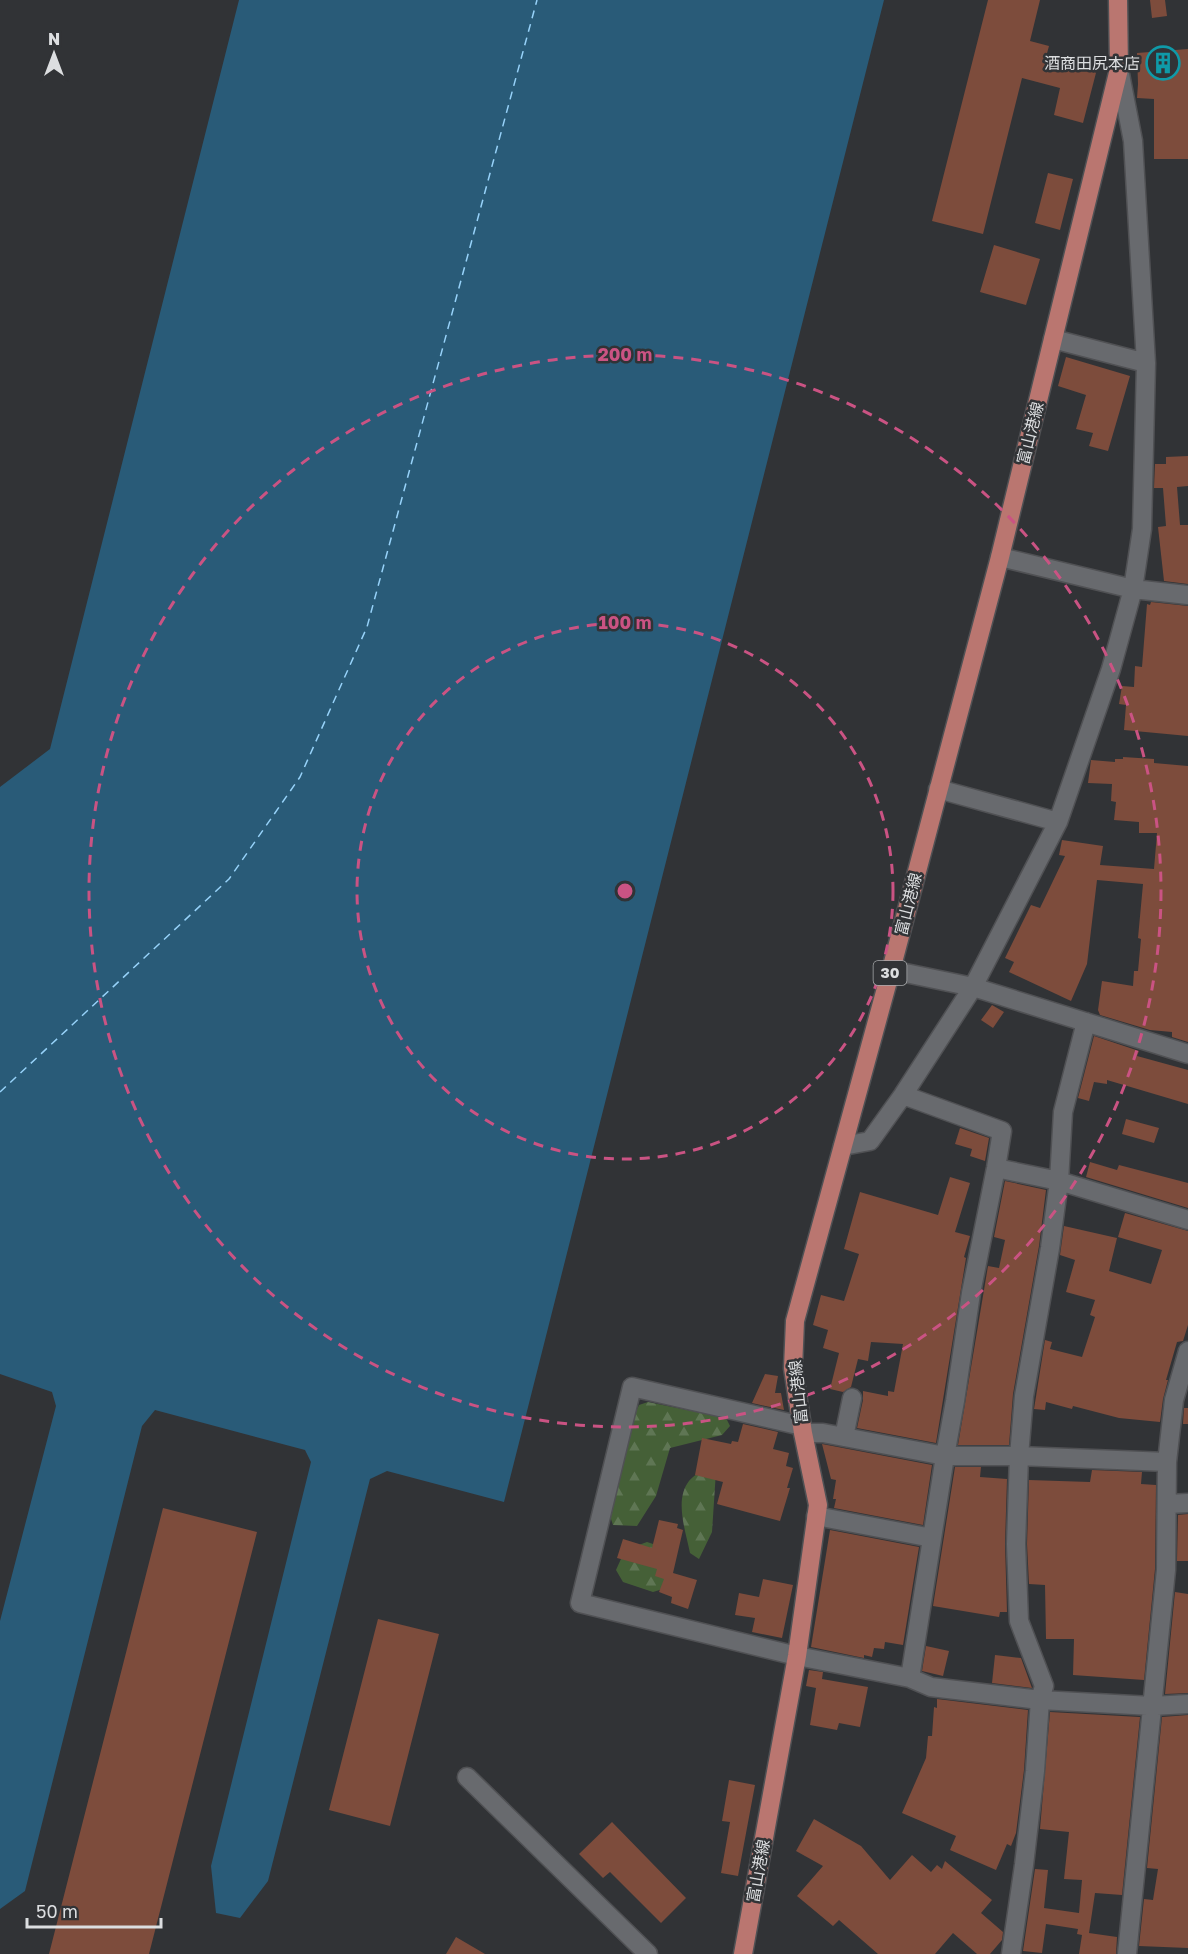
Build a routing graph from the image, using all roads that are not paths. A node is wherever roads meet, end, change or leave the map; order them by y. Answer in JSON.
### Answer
{"nodes":[{"id":1,"x":1118,"y":0,"type":"edge"},
{"id":2,"x":1119,"y":69,"type":"junction"},
{"id":3,"x":1053,"y":339,"type":"junction"},
{"id":4,"x":1146,"y":363,"type":"junction"},
{"id":5,"x":1000,"y":556,"type":"junction"},
{"id":6,"x":1133,"y":589,"type":"junction"},
{"id":7,"x":1188,"y":595,"type":"edge"},
{"id":8,"x":938,"y":789,"type":"junction"},
{"id":9,"x":1058,"y":822,"type":"junction"},
{"id":10,"x":891,"y":970,"type":"junction"},
{"id":11,"x":973,"y":987,"type":"junction"},
{"id":12,"x":1086,"y":1022,"type":"junction"},
{"id":13,"x":1188,"y":1054,"type":"edge"},
{"id":14,"x":903,"y":1095,"type":"junction"},
{"id":15,"x":843,"y":1146,"type":"junction"},
{"id":16,"x":996,"y":1168,"type":"junction"},
{"id":17,"x":1059,"y":1181,"type":"junction"},
{"id":18,"x":1188,"y":1220,"type":"edge"},
{"id":19,"x":1188,"y":1351,"type":"edge"},
{"id":20,"x":852,"y":1398,"type":"dead end"},
{"id":21,"x":802,"y":1429,"type":"junction"},
{"id":22,"x":844,"y":1437,"type":"junction"},
{"id":23,"x":945,"y":1456,"type":"junction"},
{"id":24,"x":1019,"y":1456,"type":"junction"},
{"id":25,"x":1167,"y":1462,"type":"junction"},
{"id":26,"x":1188,"y":1503,"type":"edge"},
{"id":27,"x":1168,"y":1504,"type":"junction"},
{"id":28,"x":816,"y":1516,"type":"junction"},
{"id":29,"x":932,"y":1538,"type":"junction"},
{"id":30,"x":797,"y":1656,"type":"junction"},
{"id":31,"x":909,"y":1678,"type":"junction"},
{"id":32,"x":1040,"y":1700,"type":"junction"},
{"id":33,"x":1188,"y":1704,"type":"edge"},
{"id":34,"x":1152,"y":1706,"type":"junction"},
{"id":35,"x":467,"y":1777,"type":"dead end"},
{"id":36,"x":648,"y":1954,"type":"edge"},
{"id":37,"x":743,"y":1954,"type":"edge"},
{"id":38,"x":1011,"y":1954,"type":"edge"},
{"id":39,"x":1127,"y":1954,"type":"edge"}],
"edges":[{"from":1,"to":2,"type":"main road","name":"富山港線","number":"30"},
{"from":2,"to":3,"type":"main road","name":"富山港線","number":"30"},
{"from":2,"to":4,"type":"street"},
{"from":3,"to":4,"type":"street"},
{"from":3,"to":5,"type":"main road","name":"富山港線","number":"30"},
{"from":4,"to":6,"type":"street"},
{"from":5,"to":6,"type":"street"},
{"from":5,"to":8,"type":"main road","name":"富山港線","number":"30"},
{"from":6,"to":7,"type":"street"},
{"from":6,"to":9,"type":"street"},
{"from":8,"to":9,"type":"street"},
{"from":8,"to":10,"type":"main road","name":"富山港線","number":"30"},
{"from":9,"to":11,"type":"street"},
{"from":10,"to":11,"type":"street"},
{"from":10,"to":15,"type":"main road","name":"富山港線","number":"30"},
{"from":11,"to":12,"type":"street"},
{"from":11,"to":14,"type":"street"},
{"from":12,"to":13,"type":"street"},
{"from":12,"to":17,"type":"street"},
{"from":14,"to":15,"type":"street"},
{"from":14,"to":16,"type":"street"},
{"from":15,"to":21,"type":"main road","name":"富山港線","number":"30"},
{"from":16,"to":17,"type":"street"},
{"from":16,"to":23,"type":"street"},
{"from":17,"to":18,"type":"street"},
{"from":17,"to":24,"type":"street"},
{"from":19,"to":25,"type":"street"},
{"from":20,"to":22,"type":"street"},
{"from":21,"to":22,"type":"street"},
{"from":21,"to":28,"type":"main road","name":"富山港線","number":"30"},
{"from":21,"to":30,"type":"street"},
{"from":22,"to":23,"type":"street"},
{"from":23,"to":24,"type":"street"},
{"from":23,"to":29,"type":"street"},
{"from":24,"to":25,"type":"street"},
{"from":24,"to":32,"type":"street"},
{"from":25,"to":27,"type":"street"},
{"from":26,"to":27,"type":"street"},
{"from":27,"to":34,"type":"street"},
{"from":28,"to":29,"type":"street"},
{"from":28,"to":30,"type":"main road","name":"富山港線","number":"30"},
{"from":29,"to":31,"type":"street"},
{"from":30,"to":31,"type":"street"},
{"from":30,"to":37,"type":"main road","name":"富山港線","number":"30"},
{"from":31,"to":32,"type":"street"},
{"from":32,"to":34,"type":"street"},
{"from":32,"to":38,"type":"street"},
{"from":33,"to":34,"type":"street"},
{"from":34,"to":39,"type":"street"},
{"from":35,"to":36,"type":"street"}]}
